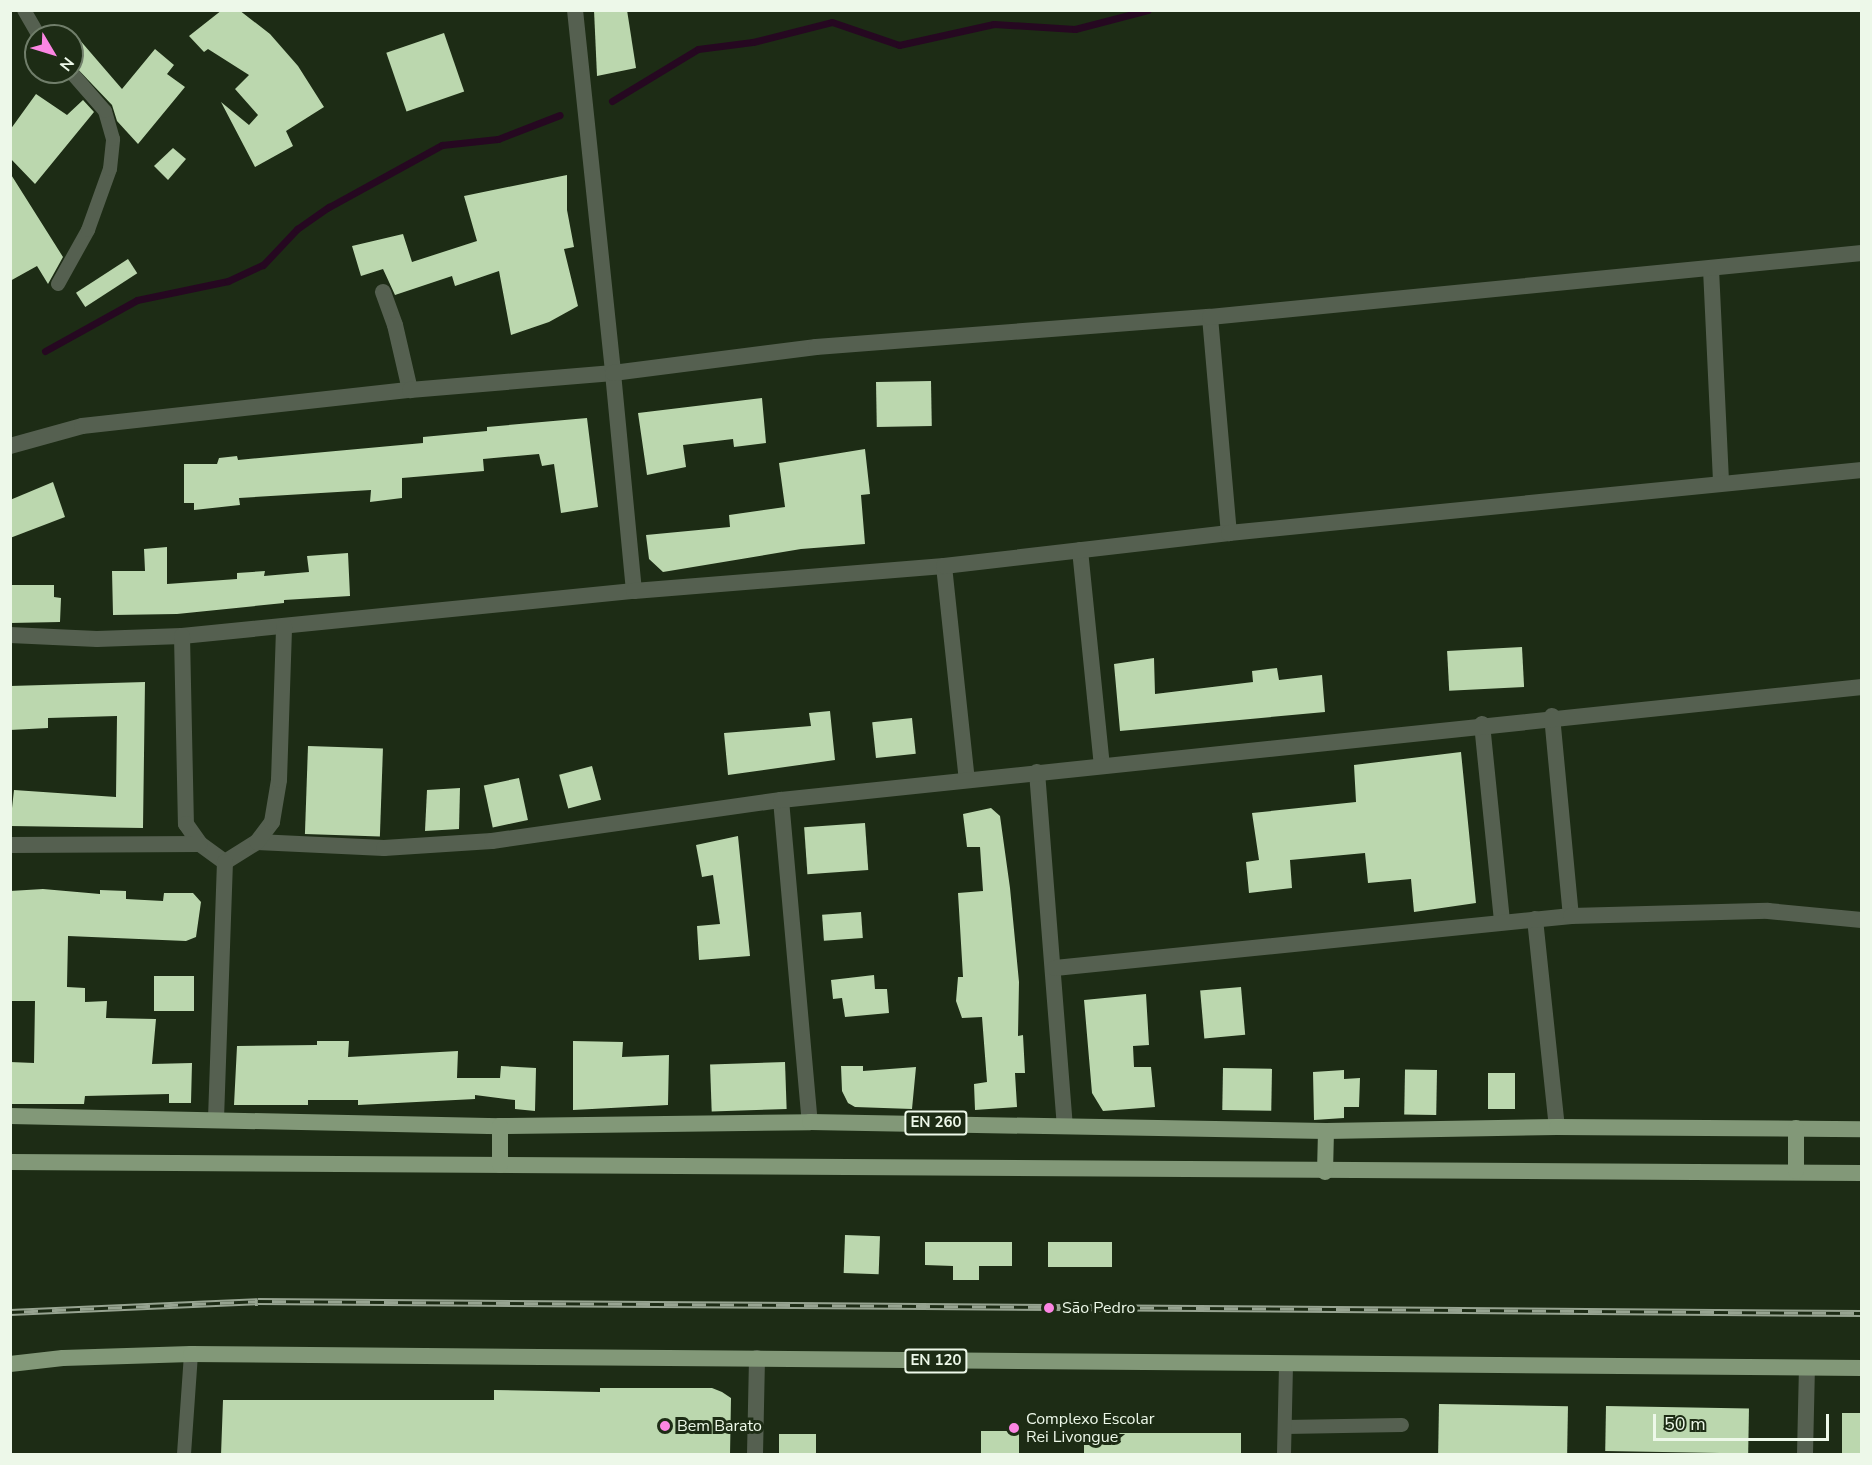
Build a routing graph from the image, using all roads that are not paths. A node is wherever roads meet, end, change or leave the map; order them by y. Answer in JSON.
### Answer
{"nodes":[{"id":1,"x":24,"y":10,"type":"edge"},
{"id":2,"x":575,"y":10,"type":"edge"},
{"id":3,"x":32,"y":24,"type":"edge"},
{"id":4,"x":81,"y":84,"type":"edge"},
{"id":5,"x":1862,"y":253,"type":"edge"},
{"id":6,"x":1711,"y":269,"type":"junction"},
{"id":7,"x":57,"y":284,"type":"dead end"},
{"id":8,"x":383,"y":292,"type":"dead end"},
{"id":9,"x":1210,"y":317,"type":"junction"},
{"id":10,"x":614,"y":373,"type":"junction"},
{"id":11,"x":410,"y":390,"type":"junction"},
{"id":12,"x":10,"y":446,"type":"edge"},
{"id":13,"x":1862,"y":470,"type":"edge"},
{"id":14,"x":1721,"y":483,"type":"junction"},
{"id":15,"x":1230,"y":533,"type":"junction"},
{"id":16,"x":1080,"y":550,"type":"junction"},
{"id":17,"x":944,"y":566,"type":"junction"},
{"id":18,"x":634,"y":591,"type":"junction"},
{"id":19,"x":284,"y":627,"type":"junction"},
{"id":20,"x":10,"y":635,"type":"edge"},
{"id":21,"x":182,"y":636,"type":"junction"},
{"id":22,"x":1862,"y":687,"type":"edge"},
{"id":23,"x":1552,"y":716,"type":"junction"},
{"id":24,"x":1482,"y":724,"type":"junction"},
{"id":25,"x":1102,"y":765,"type":"junction"},
{"id":26,"x":1037,"y":772,"type":"junction"},
{"id":27,"x":967,"y":780,"type":"junction"},
{"id":28,"x":781,"y":800,"type":"junction"},
{"id":29,"x":257,"y":842,"type":"junction"},
{"id":30,"x":200,"y":844,"type":"junction"},
{"id":31,"x":10,"y":845,"type":"edge"},
{"id":32,"x":225,"y":862,"type":"junction"},
{"id":33,"x":1571,"y":916,"type":"junction"},
{"id":34,"x":1535,"y":919,"type":"junction"},
{"id":35,"x":1862,"y":920,"type":"edge"},
{"id":36,"x":1502,"y":922,"type":"junction"},
{"id":37,"x":1055,"y":968,"type":"junction"},
{"id":38,"x":10,"y":1116,"type":"edge"},
{"id":39,"x":216,"y":1119,"type":"junction"},
{"id":40,"x":810,"y":1122,"type":"junction"},
{"id":41,"x":1065,"y":1125,"type":"junction"},
{"id":42,"x":500,"y":1126,"type":"junction"},
{"id":43,"x":1557,"y":1127,"type":"junction"},
{"id":44,"x":1796,"y":1128,"type":"junction"},
{"id":45,"x":1862,"y":1129,"type":"edge"},
{"id":46,"x":1326,"y":1131,"type":"junction"},
{"id":47,"x":11,"y":1161,"type":"edge"},
{"id":48,"x":500,"y":1165,"type":"junction"},
{"id":49,"x":1325,"y":1172,"type":"junction"},
{"id":50,"x":1796,"y":1172,"type":"junction"},
{"id":51,"x":1862,"y":1173,"type":"edge"},
{"id":52,"x":191,"y":1354,"type":"junction"},
{"id":53,"x":757,"y":1358,"type":"junction"},
{"id":54,"x":10,"y":1364,"type":"edge"},
{"id":55,"x":1286,"y":1365,"type":"junction"},
{"id":56,"x":1862,"y":1368,"type":"edge"},
{"id":57,"x":1807,"y":1369,"type":"junction"},
{"id":58,"x":1402,"y":1425,"type":"dead end"},
{"id":59,"x":1285,"y":1427,"type":"junction"},
{"id":60,"x":184,"y":1455,"type":"edge"},
{"id":61,"x":755,"y":1455,"type":"edge"},
{"id":62,"x":1284,"y":1455,"type":"edge"},
{"id":63,"x":1805,"y":1455,"type":"edge"}],
"edges":[{"from":1,"to":3,"type":"lane"},
{"from":2,"to":10,"type":"street"},
{"from":4,"to":7,"type":"lane"},
{"from":5,"to":6,"type":"street"},
{"from":6,"to":9,"type":"street"},
{"from":6,"to":14,"type":"street"},
{"from":8,"to":11,"type":"street"},
{"from":9,"to":10,"type":"street"},
{"from":9,"to":15,"type":"street"},
{"from":10,"to":11,"type":"street"},
{"from":10,"to":18,"type":"street"},
{"from":11,"to":12,"type":"street"},
{"from":13,"to":14,"type":"street"},
{"from":14,"to":15,"type":"street"},
{"from":15,"to":16,"type":"street"},
{"from":16,"to":17,"type":"street"},
{"from":16,"to":25,"type":"street"},
{"from":17,"to":18,"type":"street"},
{"from":17,"to":27,"type":"street"},
{"from":18,"to":19,"type":"street"},
{"from":19,"to":21,"type":"street"},
{"from":19,"to":29,"type":"street"},
{"from":20,"to":21,"type":"street"},
{"from":21,"to":30,"type":"street"},
{"from":22,"to":23,"type":"street"},
{"from":23,"to":24,"type":"street"},
{"from":23,"to":33,"type":"street"},
{"from":24,"to":25,"type":"street"},
{"from":24,"to":36,"type":"street"},
{"from":25,"to":26,"type":"street"},
{"from":26,"to":27,"type":"street"},
{"from":26,"to":37,"type":"street"},
{"from":27,"to":28,"type":"street"},
{"from":28,"to":29,"type":"street"},
{"from":28,"to":40,"type":"street"},
{"from":29,"to":32,"type":"street"},
{"from":30,"to":31,"type":"street"},
{"from":30,"to":32,"type":"street"},
{"from":32,"to":39,"type":"street"},
{"from":33,"to":34,"type":"street"},
{"from":33,"to":35,"type":"street"},
{"from":34,"to":36,"type":"street"},
{"from":34,"to":43,"type":"street"},
{"from":36,"to":37,"type":"street"},
{"from":37,"to":41,"type":"street"},
{"from":38,"to":39,"type":"main road","number":"EN 260"},
{"from":39,"to":42,"type":"main road","number":"EN 260"},
{"from":40,"to":41,"type":"main road","number":"EN 260"},
{"from":40,"to":42,"type":"main road","number":"EN 260"},
{"from":41,"to":46,"type":"main road","number":"EN 260"},
{"from":42,"to":48,"type":"main road"},
{"from":43,"to":44,"type":"main road","number":"EN 260"},
{"from":43,"to":46,"type":"main road","number":"EN 260"},
{"from":44,"to":45,"type":"main road","number":"EN 260"},
{"from":44,"to":50,"type":"main road"},
{"from":46,"to":49,"type":"main road"},
{"from":47,"to":48,"type":"main road"},
{"from":48,"to":49,"type":"main road"},
{"from":49,"to":50,"type":"main road"},
{"from":50,"to":51,"type":"main road"},
{"from":52,"to":53,"type":"main road","number":"EN 120"},
{"from":52,"to":54,"type":"main road","number":"EN 120"},
{"from":52,"to":60,"type":"lane"},
{"from":53,"to":55,"type":"main road","number":"EN 120"},
{"from":53,"to":61,"type":"street"},
{"from":55,"to":57,"type":"main road","number":"EN 120"},
{"from":55,"to":59,"type":"lane"},
{"from":56,"to":57,"type":"main road","number":"EN 120"},
{"from":57,"to":63,"type":"street"},
{"from":58,"to":59,"type":"lane"},
{"from":59,"to":62,"type":"lane"}]}
